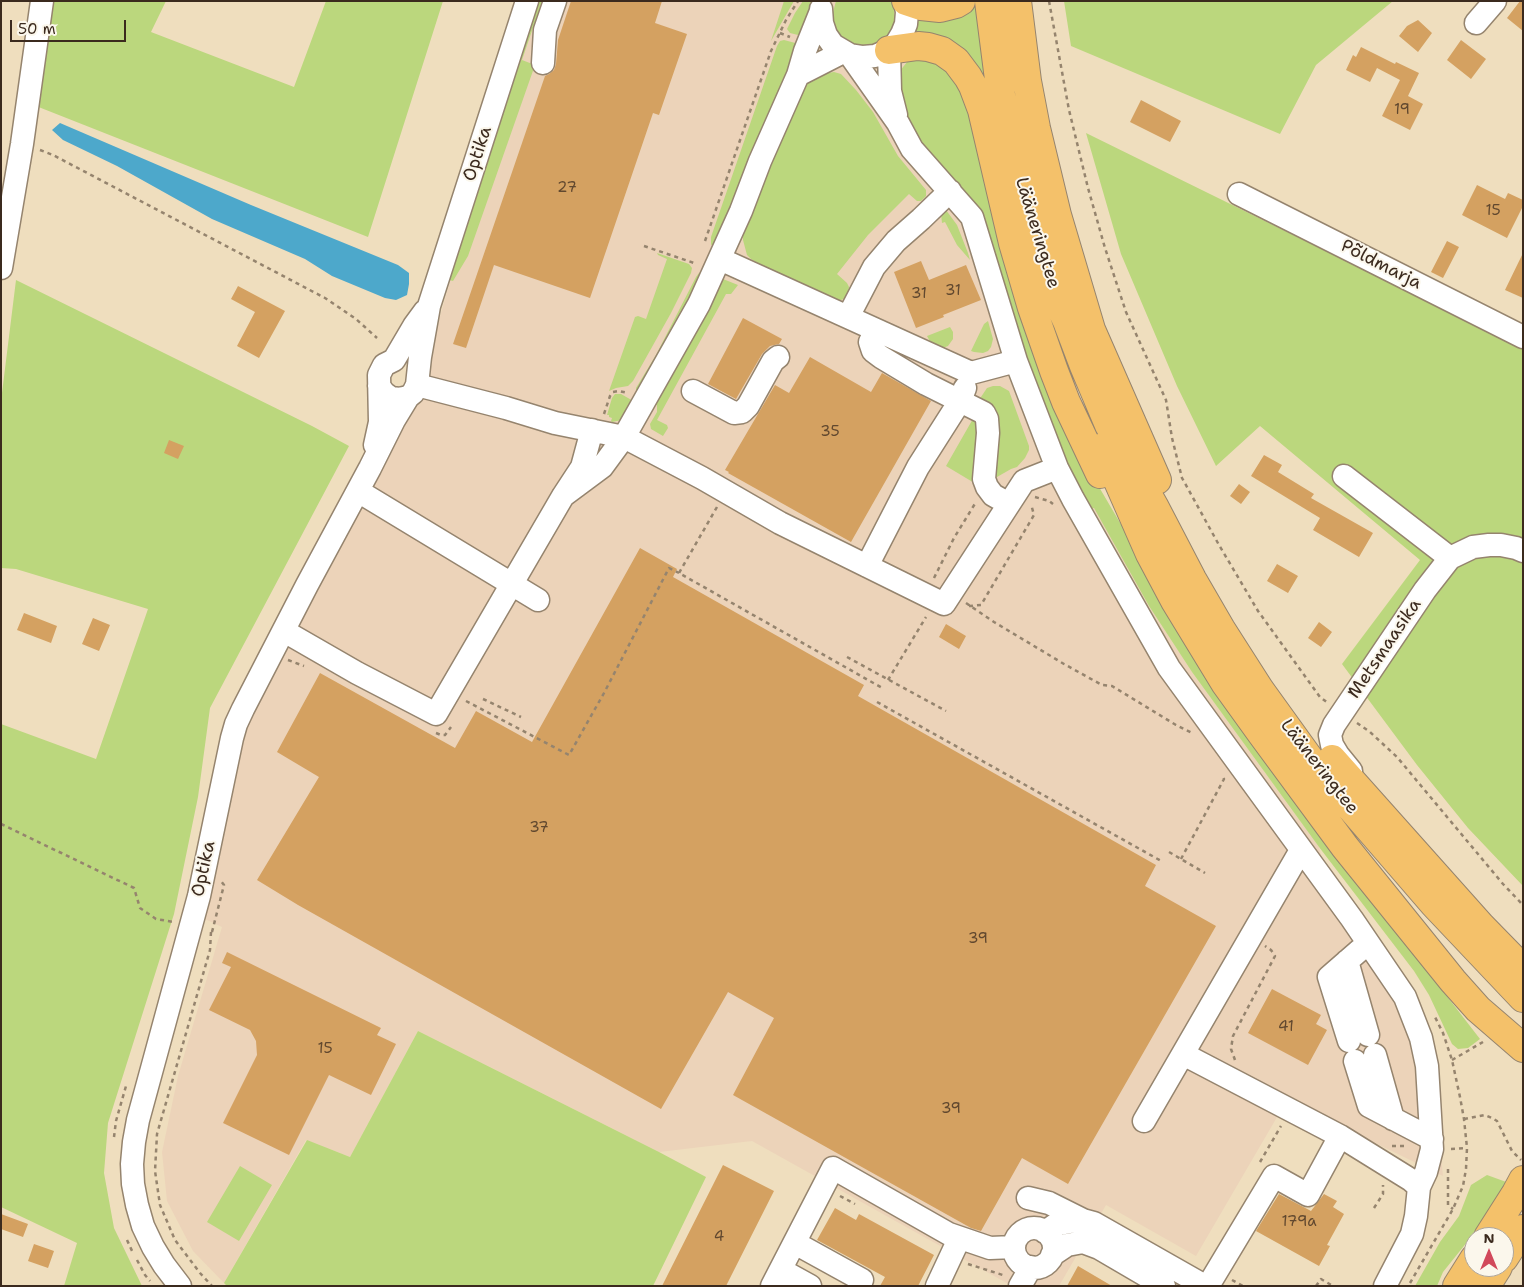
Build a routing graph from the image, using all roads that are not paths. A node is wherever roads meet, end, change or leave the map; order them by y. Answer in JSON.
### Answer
{"nodes":[{"id":1,"x":42,"y":1,"type":"edge"},
{"id":2,"x":527,"y":1,"type":"edge"},
{"id":3,"x":555,"y":1,"type":"edge"},
{"id":4,"x":906,"y":1,"type":"edge"},
{"id":5,"x":961,"y":1,"type":"edge"},
{"id":6,"x":989,"y":1,"type":"edge"},
{"id":7,"x":1017,"y":1,"type":"edge"},
{"id":8,"x":1495,"y":1,"type":"edge"},
{"id":9,"x":822,"y":6,"type":"edge"},
{"id":10,"x":1476,"y":23,"type":"dead end"},
{"id":11,"x":889,"y":50,"type":"junction"},
{"id":12,"x":847,"y":54,"type":"junction"},
{"id":13,"x":543,"y":63,"type":"dead end"},
{"id":14,"x":798,"y":74,"type":"junction"},
{"id":15,"x":898,"y":123,"type":"junction"},
{"id":16,"x":950,"y":191,"type":"junction"},
{"id":17,"x":1239,"y":194,"type":"dead end"},
{"id":18,"x":708,"y":254,"type":"junction"},
{"id":19,"x":1,"y":268,"type":"edge"},
{"id":20,"x":1048,"y":278,"type":"junction"},
{"id":21,"x":429,"y":306,"type":"junction"},
{"id":22,"x":848,"y":317,"type":"junction"},
{"id":23,"x":1089,"y":325,"type":"junction"},
{"id":24,"x":876,"y":330,"type":"junction"},
{"id":25,"x":1523,"y":337,"type":"edge"},
{"id":26,"x":778,"y":357,"type":"dead end"},
{"id":27,"x":394,"y":360,"type":"junction"},
{"id":28,"x":1016,"y":361,"type":"junction"},
{"id":29,"x":972,"y":373,"type":"junction"},
{"id":30,"x":379,"y":386,"type":"junction"},
{"id":31,"x":413,"y":391,"type":"junction"},
{"id":32,"x":693,"y":391,"type":"dead end"},
{"id":33,"x":960,"y":400,"type":"junction"},
{"id":34,"x":592,"y":430,"type":"junction"},
{"id":35,"x":624,"y":437,"type":"junction"},
{"id":36,"x":370,"y":468,"type":"junction"},
{"id":37,"x":1057,"y":468,"type":"junction"},
{"id":38,"x":1344,"y":476,"type":"dead end"},
{"id":39,"x":358,"y":491,"type":"junction"},
{"id":40,"x":563,"y":496,"type":"junction"},
{"id":41,"x":1019,"y":500,"type":"junction"},
{"id":42,"x":1154,"y":506,"type":"junction"},
{"id":43,"x":1523,"y":551,"type":"edge"},
{"id":44,"x":1150,"y":554,"type":"junction"},
{"id":45,"x":1450,"y":558,"type":"junction"},
{"id":46,"x":867,"y":566,"type":"junction"},
{"id":47,"x":511,"y":584,"type":"junction"},
{"id":48,"x":538,"y":600,"type":"dead end"},
{"id":49,"x":284,"y":631,"type":"junction"},
{"id":50,"x":1366,"y":811,"type":"junction"},
{"id":51,"x":1301,"y":850,"type":"junction"},
{"id":52,"x":1418,"y":938,"type":"junction"},
{"id":53,"x":1368,"y":943,"type":"junction"},
{"id":54,"x":1523,"y":969,"type":"edge"},
{"id":55,"x":1523,"y":998,"type":"edge"},
{"id":56,"x":1523,"y":1032,"type":"edge"},
{"id":57,"x":1523,"y":1048,"type":"edge"},
{"id":58,"x":1183,"y":1054,"type":"junction"},
{"id":59,"x":1523,"y":1065,"type":"edge"},
{"id":60,"x":1144,"y":1121,"type":"dead end"},
{"id":61,"x":1340,"y":1136,"type":"junction"},
{"id":62,"x":1432,"y":1144,"type":"junction"},
{"id":63,"x":1521,"y":1180,"type":"edge"},
{"id":64,"x":1419,"y":1187,"type":"junction"},
{"id":65,"x":1083,"y":1220,"type":"junction"},
{"id":66,"x":1494,"y":1227,"type":"edge"},
{"id":67,"x":1523,"y":1229,"type":"edge"},
{"id":68,"x":1038,"y":1230,"type":"junction"},
{"id":69,"x":959,"y":1239,"type":"junction"},
{"id":70,"x":795,"y":1243,"type":"junction"},
{"id":71,"x":1514,"y":1243,"type":"edge"},
{"id":72,"x":1014,"y":1248,"type":"junction"},
{"id":73,"x":1034,"y":1272,"type":"edge"},
{"id":74,"x":1464,"y":1275,"type":"edge"},
{"id":75,"x":776,"y":1278,"type":"edge"},
{"id":76,"x":180,"y":1286,"type":"edge"},
{"id":77,"x":810,"y":1286,"type":"edge"},
{"id":78,"x":859,"y":1286,"type":"edge"},
{"id":79,"x":938,"y":1286,"type":"edge"},
{"id":80,"x":1164,"y":1286,"type":"edge"},
{"id":81,"x":1206,"y":1286,"type":"edge"},
{"id":82,"x":1385,"y":1286,"type":"edge"},
{"id":83,"x":1457,"y":1286,"type":"edge"}],
"edges":[{"from":1,"to":19,"type":"street"},
{"from":2,"to":21,"type":"street","name":"Optika"},
{"from":3,"to":13,"type":"street"},
{"from":4,"to":5,"type":"highway"},
{"from":4,"to":11,"type":"street"},
{"from":6,"to":20,"type":"highway","name":"Lääneringtee"},
{"from":7,"to":23,"type":"highway","name":"Lääneringtee"},
{"from":8,"to":10,"type":"street"},
{"from":9,"to":12,"type":"street"},
{"from":9,"to":14,"type":"street"},
{"from":11,"to":12,"type":"street"},
{"from":11,"to":15,"type":"street"},
{"from":11,"to":44,"type":"highway"},
{"from":12,"to":14,"type":"street"},
{"from":12,"to":15,"type":"street"},
{"from":14,"to":18,"type":"street"},
{"from":15,"to":16,"type":"street"},
{"from":16,"to":22,"type":"street"},
{"from":16,"to":28,"type":"street"},
{"from":17,"to":25,"type":"street","name":"Põldmarja"},
{"from":18,"to":22,"type":"street"},
{"from":18,"to":35,"type":"street"},
{"from":20,"to":42,"type":"highway","name":"Lääneringtee"},
{"from":20,"to":44,"type":"highway"},
{"from":21,"to":27,"type":"street"},
{"from":21,"to":31,"type":"street"},
{"from":22,"to":24,"type":"street"},
{"from":23,"to":42,"type":"highway","name":"Lääneringtee"},
{"from":23,"to":50,"type":"highway"},
{"from":24,"to":29,"type":"street"},
{"from":24,"to":33,"type":"street"},
{"from":26,"to":32,"type":"street"},
{"from":27,"to":30,"type":"street","name":"Optika"},
{"from":27,"to":31,"type":"street"},
{"from":28,"to":29,"type":"street"},
{"from":28,"to":37,"type":"street"},
{"from":29,"to":33,"type":"street"},
{"from":30,"to":31,"type":"street"},
{"from":30,"to":36,"type":"street","name":"Optika"},
{"from":31,"to":34,"type":"street"},
{"from":31,"to":36,"type":"street","name":"Optika"},
{"from":33,"to":41,"type":"street"},
{"from":33,"to":46,"type":"street"},
{"from":34,"to":35,"type":"street"},
{"from":34,"to":40,"type":"street"},
{"from":35,"to":40,"type":"street"},
{"from":35,"to":46,"type":"street"},
{"from":36,"to":39,"type":"street","name":"Optika"},
{"from":37,"to":41,"type":"street"},
{"from":37,"to":51,"type":"street"},
{"from":38,"to":45,"type":"street"},
{"from":39,"to":47,"type":"street"},
{"from":39,"to":49,"type":"street","name":"Optika"},
{"from":40,"to":47,"type":"street"},
{"from":41,"to":46,"type":"street"},
{"from":42,"to":50,"type":"highway","name":"Lääneringtee"},
{"from":43,"to":45,"type":"street","name":"Metsmaasika"},
{"from":44,"to":52,"type":"highway"},
{"from":45,"to":50,"type":"street","name":"Metsmaasika"},
{"from":47,"to":48,"type":"street"},
{"from":47,"to":49,"type":"street"},
{"from":49,"to":76,"type":"street","name":"Optika"},
{"from":50,"to":54,"type":"highway"},
{"from":50,"to":55,"type":"highway","name":"Lääneringtee"},
{"from":51,"to":53,"type":"street"},
{"from":51,"to":58,"type":"street"},
{"from":52,"to":56,"type":"highway"},
{"from":52,"to":57,"type":"highway"},
{"from":52,"to":59,"type":"highway"},
{"from":53,"to":62,"type":"street"},
{"from":53,"to":62,"type":"street"},
{"from":58,"to":60,"type":"street"},
{"from":58,"to":61,"type":"street"},
{"from":61,"to":64,"type":"street"},
{"from":61,"to":81,"type":"street"},
{"from":62,"to":64,"type":"street"},
{"from":63,"to":66,"type":"highway"},
{"from":64,"to":82,"type":"street"},
{"from":65,"to":68,"type":"street"},
{"from":65,"to":68,"type":"street"},
{"from":65,"to":81,"type":"street"},
{"from":67,"to":71,"type":"highway"},
{"from":68,"to":72,"type":"street"},
{"from":68,"to":73,"type":"street"},
{"from":69,"to":70,"type":"street"},
{"from":69,"to":72,"type":"street"},
{"from":69,"to":79,"type":"street"},
{"from":70,"to":75,"type":"street"},
{"from":70,"to":78,"type":"street"},
{"from":72,"to":73,"type":"street"},
{"from":73,"to":80,"type":"street"},
{"from":74,"to":83,"type":"highway"},
{"from":75,"to":77,"type":"street"}]}
